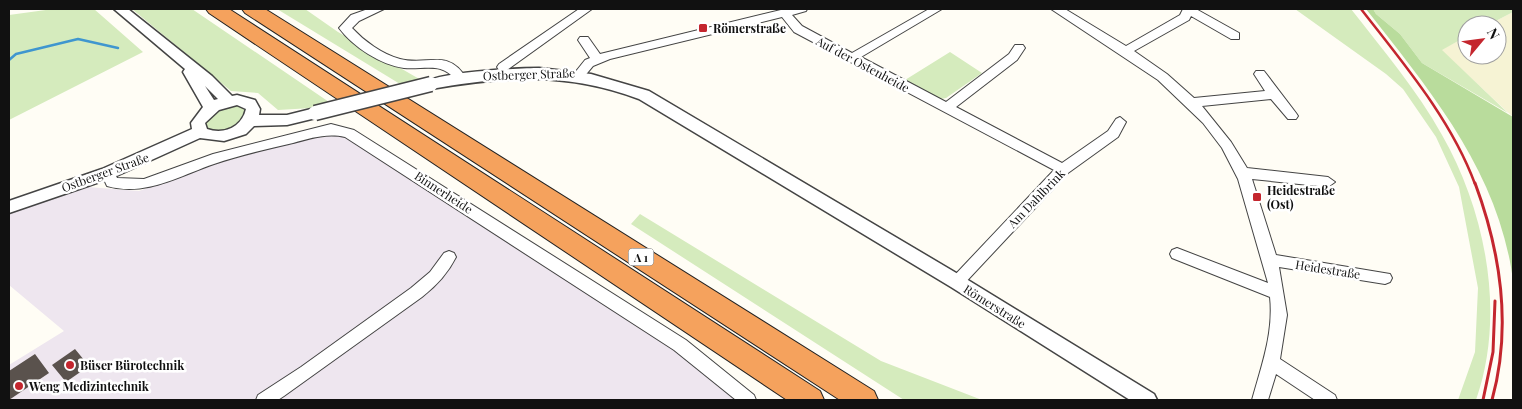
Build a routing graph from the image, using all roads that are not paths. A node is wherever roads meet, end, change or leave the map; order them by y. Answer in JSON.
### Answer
{"nodes":[{"id":1,"x":120,"y":9,"type":"edge"},
{"id":2,"x":216,"y":9,"type":"edge"},
{"id":3,"x":252,"y":9,"type":"edge"},
{"id":4,"x":378,"y":9,"type":"edge"},
{"id":5,"x":586,"y":9,"type":"edge"},
{"id":6,"x":802,"y":9,"type":"edge"},
{"id":7,"x":937,"y":9,"type":"edge"},
{"id":8,"x":1057,"y":9,"type":"edge"},
{"id":9,"x":1188,"y":9,"type":"edge"},
{"id":10,"x":785,"y":13,"type":"junction"},
{"id":11,"x":568,"y":22,"type":"junction"},
{"id":12,"x":1235,"y":36,"type":"dead end"},
{"id":13,"x":1019,"y":48,"type":"dead end"},
{"id":14,"x":1126,"y":52,"type":"junction"},
{"id":15,"x":853,"y":58,"type":"junction"},
{"id":16,"x":597,"y":59,"type":"junction"},
{"id":17,"x":186,"y":64,"type":"junction"},
{"id":18,"x":502,"y":67,"type":"dead end"},
{"id":19,"x":1260,"y":74,"type":"dead end"},
{"id":20,"x":579,"y":75,"type":"junction"},
{"id":21,"x":460,"y":78,"type":"junction"},
{"id":22,"x":1274,"y":94,"type":"junction"},
{"id":23,"x":228,"y":101,"type":"junction"},
{"id":24,"x":1192,"y":103,"type":"junction"},
{"id":25,"x":211,"y":108,"type":"junction"},
{"id":26,"x":947,"y":108,"type":"junction"},
{"id":27,"x":1292,"y":116,"type":"dead end"},
{"id":28,"x":250,"y":121,"type":"junction"},
{"id":29,"x":1120,"y":122,"type":"dead end"},
{"id":30,"x":200,"y":132,"type":"junction"},
{"id":31,"x":1063,"y":169,"type":"junction"},
{"id":32,"x":108,"y":173,"type":"junction"},
{"id":33,"x":1242,"y":173,"type":"junction"},
{"id":34,"x":1328,"y":182,"type":"dead end"},
{"id":35,"x":9,"y":206,"type":"edge"},
{"id":36,"x":1177,"y":254,"type":"dead end"},
{"id":37,"x":449,"y":256,"type":"dead end"},
{"id":38,"x":1270,"y":260,"type":"junction"},
{"id":39,"x":1385,"y":278,"type":"dead end"},
{"id":40,"x":957,"y":282,"type":"junction"},
{"id":41,"x":1276,"y":293,"type":"junction"},
{"id":42,"x":1272,"y":363,"type":"junction"},
{"id":43,"x":264,"y":400,"type":"edge"},
{"id":44,"x":748,"y":400,"type":"edge"},
{"id":45,"x":810,"y":400,"type":"edge"},
{"id":46,"x":864,"y":400,"type":"edge"},
{"id":47,"x":1147,"y":400,"type":"edge"},
{"id":48,"x":1260,"y":400,"type":"edge"},
{"id":49,"x":1329,"y":400,"type":"edge"}],
"edges":[{"from":1,"to":17,"type":"street"},
{"from":2,"to":45,"type":"highway","number":"A 1"},
{"from":3,"to":46,"type":"highway","number":"A 1"},
{"from":4,"to":21,"type":"street"},
{"from":5,"to":11,"type":"street"},
{"from":6,"to":10,"type":"street","name":"Ostberger Straße"},
{"from":7,"to":15,"type":"street"},
{"from":8,"to":14,"type":"street"},
{"from":9,"to":12,"type":"street"},
{"from":9,"to":14,"type":"street"},
{"from":10,"to":15,"type":"street","name":"Auf der Ostenheide"},
{"from":10,"to":16,"type":"street","name":"Ostberger Straße"},
{"from":11,"to":16,"type":"street"},
{"from":11,"to":18,"type":"street"},
{"from":13,"to":26,"type":"street"},
{"from":14,"to":24,"type":"street"},
{"from":15,"to":26,"type":"street","name":"Auf der Ostenheide"},
{"from":16,"to":20,"type":"street","name":"Ostberger Straße"},
{"from":17,"to":23,"type":"street"},
{"from":17,"to":25,"type":"street"},
{"from":19,"to":22,"type":"street"},
{"from":20,"to":21,"type":"street","name":"Ostberger Straße"},
{"from":20,"to":40,"type":"street","name":"Römerstraße"},
{"from":21,"to":28,"type":"street","name":"Ostberger Straße","bridge":true},
{"from":22,"to":24,"type":"street"},
{"from":22,"to":27,"type":"street"},
{"from":23,"to":25,"type":"street"},
{"from":23,"to":28,"type":"street"},
{"from":24,"to":33,"type":"street"},
{"from":25,"to":30,"type":"street"},
{"from":26,"to":31,"type":"street","name":"Auf der Ostenheide"},
{"from":28,"to":30,"type":"street"},
{"from":29,"to":31,"type":"street","name":"Am Dahlbrink"},
{"from":30,"to":32,"type":"street","name":"Ostberger Straße"},
{"from":31,"to":40,"type":"street","name":"Am Dahlbrink"},
{"from":32,"to":35,"type":"street","name":"Ostberger Straße"},
{"from":32,"to":44,"type":"street","name":"Binnerheide"},
{"from":33,"to":34,"type":"street"},
{"from":33,"to":38,"type":"street"},
{"from":36,"to":41,"type":"street"},
{"from":37,"to":43,"type":"street"},
{"from":38,"to":39,"type":"street","name":"Heidestraße"},
{"from":38,"to":41,"type":"street"},
{"from":40,"to":47,"type":"street","name":"Römerstraße"},
{"from":41,"to":42,"type":"street"},
{"from":42,"to":48,"type":"street"},
{"from":42,"to":49,"type":"street"}]}
